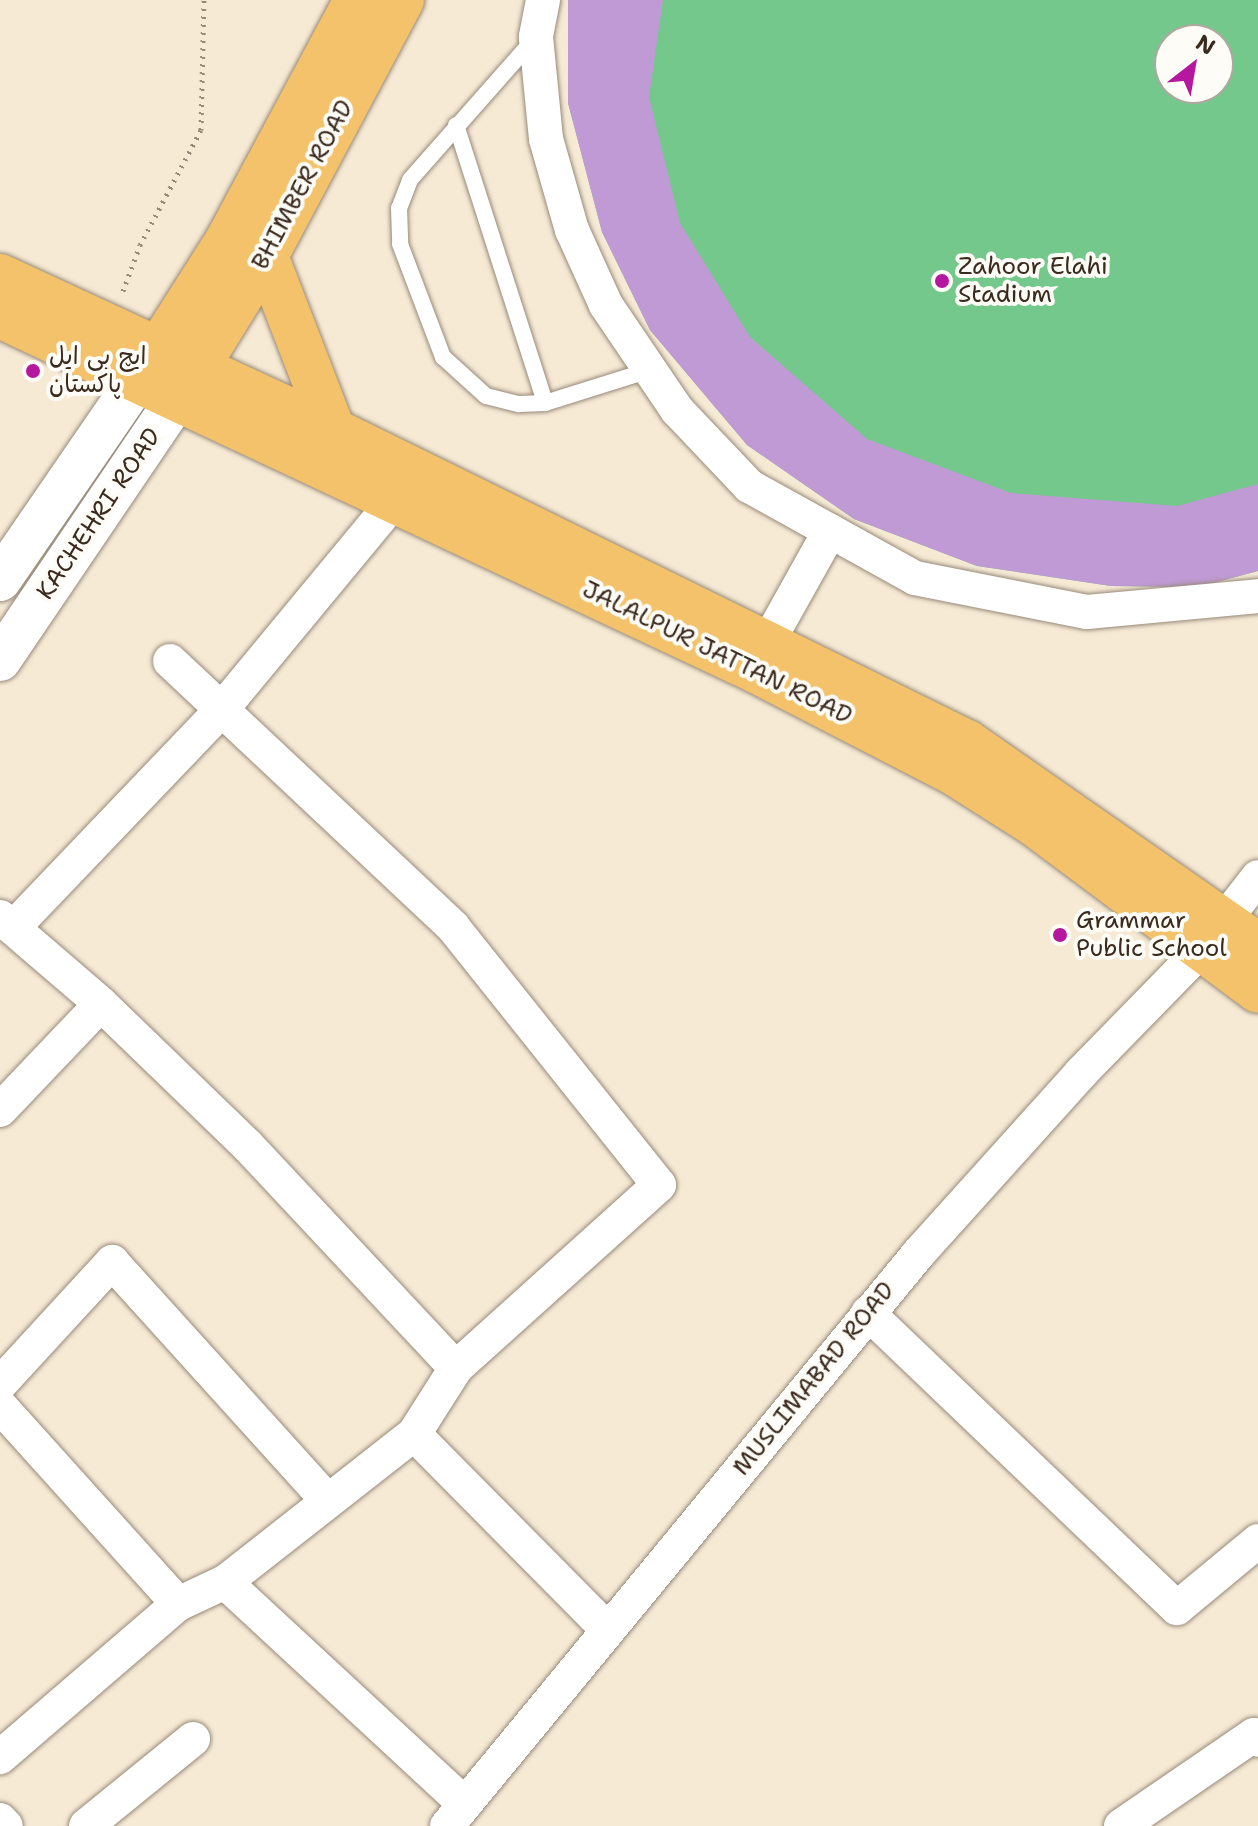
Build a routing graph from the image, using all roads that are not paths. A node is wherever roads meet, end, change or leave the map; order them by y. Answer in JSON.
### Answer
{"nodes":[{"id":1,"x":356,"y":0,"type":"edge"},
{"id":2,"x":402,"y":0,"type":"edge"},
{"id":3,"x":543,"y":0,"type":"edge"},
{"id":4,"x":536,"y":37,"type":"junction"},
{"id":5,"x":456,"y":125,"type":"junction"},
{"id":6,"x":266,"y":256,"type":"junction"},
{"id":7,"x":0,"y":276,"type":"edge"},
{"id":8,"x":0,"y":316,"type":"edge"},
{"id":9,"x":148,"y":364,"type":"junction"},
{"id":10,"x":650,"y":370,"type":"junction"},
{"id":11,"x":189,"y":382,"type":"junction"},
{"id":12,"x":545,"y":403,"type":"junction"},
{"id":13,"x":333,"y":430,"type":"junction"},
{"id":14,"x":395,"y":500,"type":"junction"},
{"id":15,"x":830,"y":531,"type":"junction"},
{"id":16,"x":0,"y":580,"type":"edge"},
{"id":17,"x":1258,"y":596,"type":"edge"},
{"id":18,"x":769,"y":640,"type":"junction"},
{"id":19,"x":0,"y":660,"type":"edge"},
{"id":20,"x":170,"y":661,"type":"dead end"},
{"id":21,"x":222,"y":709,"type":"junction"},
{"id":22,"x":1258,"y":877,"type":"edge"},
{"id":23,"x":6,"y":923,"type":"edge"},
{"id":24,"x":1228,"y":938,"type":"edge"},
{"id":25,"x":1258,"y":991,"type":"edge"},
{"id":26,"x":101,"y":1004,"type":"junction"},
{"id":27,"x":0,"y":1110,"type":"edge"},
{"id":28,"x":868,"y":1313,"type":"junction"},
{"id":29,"x":456,"y":1368,"type":"junction"},
{"id":30,"x":0,"y":1384,"type":"edge"},
{"id":31,"x":0,"y":1406,"type":"edge"},
{"id":32,"x":414,"y":1434,"type":"junction"},
{"id":33,"x":328,"y":1501,"type":"junction"},
{"id":34,"x":1258,"y":1541,"type":"edge"},
{"id":35,"x":225,"y":1582,"type":"junction"},
{"id":36,"x":178,"y":1604,"type":"junction"},
{"id":37,"x":608,"y":1630,"type":"junction"},
{"id":38,"x":193,"y":1739,"type":"dead end"},
{"id":39,"x":1258,"y":1740,"type":"edge"},
{"id":40,"x":0,"y":1757,"type":"edge"},
{"id":41,"x":458,"y":1818,"type":"edge"},
{"id":42,"x":0,"y":1820,"type":"edge"},
{"id":43,"x":1133,"y":1822,"type":"edge"},
{"id":44,"x":6,"y":1826,"type":"edge"},
{"id":45,"x":86,"y":1826,"type":"edge"}],
"edges":[{"from":1,"to":9,"type":"main road","name":"BHIMBER ROAD"},
{"from":2,"to":6,"type":"main road","name":"BHIMBER ROAD"},
{"from":3,"to":4,"type":"street"},
{"from":4,"to":5,"type":"lane"},
{"from":4,"to":10,"type":"street"},
{"from":5,"to":12,"type":"lane"},
{"from":5,"to":12,"type":"lane"},
{"from":6,"to":11,"type":"main road","name":"BHIMBER ROAD"},
{"from":6,"to":13,"type":"main road"},
{"from":7,"to":9,"type":"main road"},
{"from":8,"to":9,"type":"main road"},
{"from":9,"to":11,"type":"main road","name":"JALALPUR JATTAN ROAD"},
{"from":9,"to":16,"type":"street","name":"KACHEHRI ROAD"},
{"from":10,"to":12,"type":"lane"},
{"from":10,"to":15,"type":"street"},
{"from":11,"to":13,"type":"main road","name":"JALALPUR JATTAN ROAD"},
{"from":11,"to":14,"type":"main road","name":"JALALPUR JATTAN ROAD"},
{"from":11,"to":19,"type":"street","name":"KACHEHRI ROAD"},
{"from":13,"to":18,"type":"main road","name":"JALALPUR JATTAN ROAD"},
{"from":14,"to":21,"type":"street"},
{"from":14,"to":24,"type":"main road","name":"JALALPUR JATTAN ROAD"},
{"from":15,"to":17,"type":"street"},
{"from":15,"to":18,"type":"street"},
{"from":18,"to":24,"type":"main road","name":"JALALPUR JATTAN ROAD"},
{"from":20,"to":21,"type":"street"},
{"from":21,"to":23,"type":"street"},
{"from":21,"to":29,"type":"street"},
{"from":22,"to":24,"type":"street","name":"MUSLIMABAD ROAD"},
{"from":23,"to":26,"type":"street"},
{"from":24,"to":25,"type":"main road","name":"JALALPUR JATTAN ROAD"},
{"from":24,"to":28,"type":"street","name":"MUSLIMABAD ROAD"},
{"from":26,"to":27,"type":"street"},
{"from":26,"to":29,"type":"street"},
{"from":28,"to":34,"type":"street"},
{"from":28,"to":37,"type":"street","name":"MUSLIMABAD ROAD"},
{"from":29,"to":32,"type":"street"},
{"from":30,"to":33,"type":"street"},
{"from":31,"to":36,"type":"street"},
{"from":32,"to":33,"type":"street"},
{"from":32,"to":37,"type":"street"},
{"from":33,"to":35,"type":"street"},
{"from":35,"to":36,"type":"street"},
{"from":35,"to":41,"type":"street"},
{"from":36,"to":40,"type":"street"},
{"from":37,"to":41,"type":"street","name":"MUSLIMABAD ROAD"},
{"from":38,"to":45,"type":"street"},
{"from":39,"to":43,"type":"street"},
{"from":42,"to":44,"type":"street"}]}
